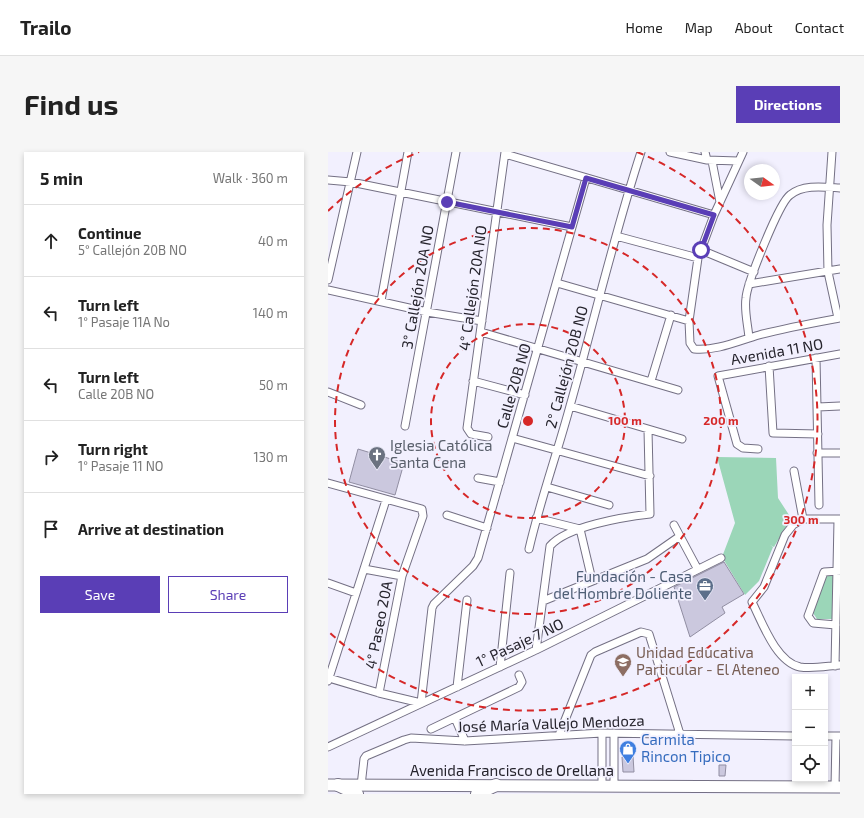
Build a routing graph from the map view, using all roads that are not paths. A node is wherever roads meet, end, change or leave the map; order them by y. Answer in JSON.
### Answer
{"nodes":[{"id":1,"x":358,"y":152,"type":"edge"},
{"id":2,"x":408,"y":152,"type":"edge"},
{"id":3,"x":456,"y":152,"type":"edge"},
{"id":4,"x":641,"y":152,"type":"edge"},
{"id":5,"x":670,"y":152,"type":"edge"},
{"id":6,"x":705,"y":152,"type":"edge"},
{"id":7,"x":743,"y":152,"type":"edge"},
{"id":8,"x":832,"y":152,"type":"edge"},
{"id":9,"x":505,"y":153,"type":"edge"},
{"id":10,"x":710,"y":161,"type":"junction"},
{"id":11,"x":738,"y":161,"type":"junction"},
{"id":12,"x":586,"y":178,"type":"junction"},
{"id":13,"x":328,"y":180,"type":"edge"},
{"id":14,"x":351,"y":182,"type":"junction"},
{"id":15,"x":828,"y":187,"type":"junction"},
{"id":16,"x":840,"y":188,"type":"edge"},
{"id":17,"x":628,"y":190,"type":"junction"},
{"id":18,"x":402,"y":192,"type":"junction"},
{"id":19,"x":447,"y":202,"type":"junction"},
{"id":20,"x":720,"y":202,"type":"junction"},
{"id":21,"x":497,"y":212,"type":"junction"},
{"id":22,"x":714,"y":215,"type":"junction"},
{"id":23,"x":572,"y":227,"type":"junction"},
{"id":24,"x":616,"y":236,"type":"junction"},
{"id":25,"x":701,"y":250,"type":"junction"},
{"id":26,"x":698,"y":258,"type":"junction"},
{"id":27,"x":840,"y":269,"type":"edge"},
{"id":28,"x":754,"y":272,"type":"junction"},
{"id":29,"x":828,"y":272,"type":"junction"},
{"id":30,"x":328,"y":280,"type":"edge"},
{"id":31,"x":557,"y":283,"type":"junction"},
{"id":32,"x":749,"y":284,"type":"junction"},
{"id":33,"x":328,"y":290,"type":"edge"},
{"id":34,"x":600,"y":295,"type":"junction"},
{"id":35,"x":381,"y":301,"type":"junction"},
{"id":36,"x":427,"y":312,"type":"junction"},
{"id":37,"x":671,"y":315,"type":"junction"},
{"id":38,"x":839,"y":318,"type":"edge"},
{"id":39,"x":482,"y":321,"type":"junction"},
{"id":40,"x":689,"y":321,"type":"junction"},
{"id":41,"x":481,"y":332,"type":"junction"},
{"id":42,"x":749,"y":338,"type":"junction"},
{"id":43,"x":538,"y":349,"type":"junction"},
{"id":44,"x":840,"y":354,"type":"edge"},
{"id":45,"x":816,"y":358,"type":"junction"},
{"id":46,"x":582,"y":362,"type":"junction"},
{"id":47,"x":769,"y":366,"type":"junction"},
{"id":48,"x":473,"y":381,"type":"junction"},
{"id":49,"x":651,"y":381,"type":"junction"},
{"id":50,"x":678,"y":390,"type":"dead end"},
{"id":51,"x":328,"y":392,"type":"edge"},
{"id":52,"x":525,"y":395,"type":"junction"},
{"id":53,"x":361,"y":405,"type":"dead end"},
{"id":54,"x":570,"y":406,"type":"junction"},
{"id":55,"x":818,"y":406,"type":"junction"},
{"id":56,"x":840,"y":406,"type":"edge"},
{"id":57,"x":405,"y":426,"type":"dead end"},
{"id":58,"x":648,"y":430,"type":"junction"},
{"id":59,"x":818,"y":434,"type":"junction"},
{"id":60,"x":488,"y":437,"type":"dead end"},
{"id":61,"x":512,"y":438,"type":"junction"},
{"id":62,"x":682,"y":440,"type":"dead end"},
{"id":63,"x":758,"y":449,"type":"dead end"},
{"id":64,"x":557,"y":452,"type":"junction"},
{"id":65,"x":840,"y":452,"type":"edge"},
{"id":66,"x":817,"y":453,"type":"junction"},
{"id":67,"x":794,"y":471,"type":"dead end"},
{"id":68,"x":650,"y":476,"type":"junction"},
{"id":69,"x":478,"y":478,"type":"dead end"},
{"id":70,"x":500,"y":482,"type":"junction"},
{"id":71,"x":328,"y":483,"type":"edge"},
{"id":72,"x":547,"y":487,"type":"junction"},
{"id":73,"x":386,"y":500,"type":"junction"},
{"id":74,"x":609,"y":505,"type":"dead end"},
{"id":75,"x":819,"y":505,"type":"dead end"},
{"id":76,"x":447,"y":515,"type":"dead end"},
{"id":77,"x":536,"y":518,"type":"junction"},
{"id":78,"x":803,"y":519,"type":"junction"},
{"id":79,"x":839,"y":520,"type":"edge"},
{"id":80,"x":674,"y":525,"type":"dead end"},
{"id":81,"x":487,"y":528,"type":"junction"},
{"id":82,"x":580,"y":529,"type":"junction"},
{"id":83,"x":680,"y":536,"type":"junction"},
{"id":84,"x":529,"y":549,"type":"dead end"},
{"id":85,"x":721,"y":558,"type":"dead end"},
{"id":86,"x":696,"y":568,"type":"junction"},
{"id":87,"x":364,"y":569,"type":"junction"},
{"id":88,"x":838,"y":571,"type":"edge"},
{"id":89,"x":510,"y":573,"type":"dead end"},
{"id":90,"x":402,"y":576,"type":"junction"},
{"id":91,"x":592,"y":580,"type":"junction"},
{"id":92,"x":328,"y":583,"type":"edge"},
{"id":93,"x":356,"y":593,"type":"junction"},
{"id":94,"x":467,"y":600,"type":"dead end"},
{"id":95,"x":543,"y":601,"type":"junction"},
{"id":96,"x":836,"y":625,"type":"junction"},
{"id":97,"x":536,"y":650,"type":"junction"},
{"id":98,"x":838,"y":666,"type":"edge"},
{"id":99,"x":500,"y":667,"type":"junction"},
{"id":100,"x":520,"y":675,"type":"dead end"},
{"id":101,"x":329,"y":680,"type":"edge"},
{"id":102,"x":457,"y":687,"type":"junction"},
{"id":103,"x":379,"y":694,"type":"junction"},
{"id":104,"x":421,"y":703,"type":"junction"},
{"id":105,"x":455,"y":718,"type":"junction"},
{"id":106,"x":431,"y":729,"type":"dead end"},
{"id":107,"x":602,"y":733,"type":"junction"},
{"id":108,"x":614,"y":733,"type":"junction"},
{"id":109,"x":680,"y":734,"type":"junction"},
{"id":110,"x":559,"y":735,"type":"junction"},
{"id":111,"x":792,"y":736,"type":"edge"},
{"id":112,"x":838,"y":736,"type":"edge"},
{"id":113,"x":465,"y":741,"type":"junction"},
{"id":114,"x":328,"y":747,"type":"edge"},
{"id":115,"x":333,"y":784,"type":"edge"},
{"id":116,"x":496,"y":785,"type":"junction"},
{"id":117,"x":602,"y":786,"type":"junction"},
{"id":118,"x":614,"y":786,"type":"junction"},
{"id":119,"x":837,"y":787,"type":"edge"},
{"id":120,"x":359,"y":790,"type":"edge"},
{"id":121,"x":477,"y":794,"type":"edge"}],
"edges":[{"from":1,"to":14,"type":"street"},
{"from":2,"to":18,"type":"street"},
{"from":3,"to":19,"type":"street","name":"3° Callejón 20A NO"},
{"from":4,"to":17,"type":"street","name":"2° Callejón 20B NO"},
{"from":5,"to":10,"type":"street"},
{"from":6,"to":10,"type":"street"},
{"from":7,"to":11,"type":"street"},
{"from":8,"to":15,"type":"street"},
{"from":9,"to":12,"type":"street"},
{"from":9,"to":21,"type":"street","name":"4° Callejón 20A NO"},
{"from":10,"to":11,"type":"street"},
{"from":10,"to":20,"type":"street"},
{"from":11,"to":20,"type":"street"},
{"from":12,"to":17,"type":"street"},
{"from":12,"to":23,"type":"street","name":"Calle 20B NO"},
{"from":13,"to":14,"type":"street"},
{"from":14,"to":18,"type":"street"},
{"from":14,"to":30,"type":"street"},
{"from":15,"to":16,"type":"street"},
{"from":15,"to":28,"type":"street"},
{"from":15,"to":29,"type":"street"},
{"from":17,"to":22,"type":"street"},
{"from":17,"to":24,"type":"street","name":"2° Callejón 20B NO"},
{"from":18,"to":19,"type":"street"},
{"from":18,"to":35,"type":"street"},
{"from":19,"to":21,"type":"street"},
{"from":19,"to":36,"type":"street","name":"3° Callejón 20A NO"},
{"from":20,"to":22,"type":"street"},
{"from":21,"to":23,"type":"street"},
{"from":21,"to":39,"type":"street","name":"4° Callejón 20A NO"},
{"from":22,"to":25,"type":"street"},
{"from":23,"to":31,"type":"street","name":"Calle 20B NO"},
{"from":24,"to":26,"type":"street"},
{"from":24,"to":34,"type":"street","name":"2° Callejón 20B NO"},
{"from":25,"to":26,"type":"street"},
{"from":25,"to":28,"type":"street"},
{"from":26,"to":40,"type":"street"},
{"from":27,"to":29,"type":"street"},
{"from":28,"to":32,"type":"street"},
{"from":29,"to":32,"type":"street"},
{"from":29,"to":38,"type":"street"},
{"from":31,"to":34,"type":"street"},
{"from":31,"to":43,"type":"street","name":"Calle 20B NO"},
{"from":32,"to":42,"type":"street"},
{"from":33,"to":35,"type":"street"},
{"from":34,"to":37,"type":"street"},
{"from":34,"to":46,"type":"street","name":"2° Callejón 20B NO"},
{"from":35,"to":36,"type":"street"},
{"from":36,"to":39,"type":"street"},
{"from":36,"to":57,"type":"street","name":"3° Callejón 20A NO"},
{"from":37,"to":40,"type":"street"},
{"from":37,"to":49,"type":"street"},
{"from":38,"to":42,"type":"street"},
{"from":39,"to":41,"type":"street","name":"4° Callejón 20A NO"},
{"from":40,"to":42,"type":"street"},
{"from":41,"to":43,"type":"street"},
{"from":41,"to":48,"type":"street","name":"4° Callejón 20A NO"},
{"from":43,"to":46,"type":"street"},
{"from":43,"to":52,"type":"street","name":"Calle 20B NO"},
{"from":44,"to":45,"type":"street","name":"Avenida 11 NO"},
{"from":45,"to":47,"type":"street","name":"Avenida 11 NO"},
{"from":45,"to":55,"type":"street"},
{"from":46,"to":49,"type":"street"},
{"from":46,"to":54,"type":"street","name":"2° Callejón 20B NO"},
{"from":47,"to":59,"type":"street"},
{"from":47,"to":63,"type":"street","name":"Avenida 11 NO"},
{"from":48,"to":52,"type":"street"},
{"from":48,"to":60,"type":"street","name":"4° Callejón 20A NO"},
{"from":49,"to":50,"type":"street"},
{"from":51,"to":53,"type":"street"},
{"from":52,"to":61,"type":"street","name":"Calle 20B NO"},
{"from":54,"to":58,"type":"street"},
{"from":54,"to":64,"type":"street","name":"2° Callejón 20B NO"},
{"from":55,"to":56,"type":"street"},
{"from":55,"to":59,"type":"street"},
{"from":58,"to":62,"type":"street"},
{"from":58,"to":68,"type":"street"},
{"from":59,"to":66,"type":"street"},
{"from":61,"to":64,"type":"street"},
{"from":61,"to":70,"type":"street","name":"Calle 20B NO"},
{"from":64,"to":68,"type":"street"},
{"from":64,"to":72,"type":"street","name":"2° Callejón 20B NO"},
{"from":65,"to":66,"type":"street"},
{"from":66,"to":75,"type":"street"},
{"from":67,"to":78,"type":"street"},
{"from":68,"to":82,"type":"street"},
{"from":69,"to":70,"type":"street"},
{"from":70,"to":81,"type":"street","name":"Calle 20B NO"},
{"from":71,"to":73,"type":"street"},
{"from":72,"to":74,"type":"street"},
{"from":72,"to":77,"type":"street","name":"2° Callejón 20B NO"},
{"from":73,"to":87,"type":"street"},
{"from":73,"to":90,"type":"street"},
{"from":76,"to":81,"type":"street"},
{"from":77,"to":82,"type":"street"},
{"from":77,"to":84,"type":"street","name":"2° Callejón 20B NO"},
{"from":78,"to":79,"type":"street"},
{"from":78,"to":98,"type":"street"},
{"from":79,"to":88,"type":"street"},
{"from":80,"to":83,"type":"street"},
{"from":81,"to":104,"type":"street","name":"Calle 20B NO"},
{"from":82,"to":91,"type":"street"},
{"from":82,"to":95,"type":"street"},
{"from":83,"to":86,"type":"street"},
{"from":83,"to":91,"type":"street"},
{"from":85,"to":86,"type":"street","name":"1° Pasaje 7 NO"},
{"from":86,"to":97,"type":"street","name":"1° Pasaje 7 NO"},
{"from":87,"to":90,"type":"street","name":"4° Paseo 20A"},
{"from":87,"to":93,"type":"street"},
{"from":88,"to":96,"type":"street"},
{"from":88,"to":96,"type":"street"},
{"from":89,"to":99,"type":"street"},
{"from":90,"to":103,"type":"street","name":"4° Paseo 20A"},
{"from":91,"to":95,"type":"street"},
{"from":92,"to":93,"type":"street"},
{"from":93,"to":101,"type":"street"},
{"from":94,"to":102,"type":"street"},
{"from":95,"to":97,"type":"street"},
{"from":96,"to":98,"type":"street"},
{"from":97,"to":99,"type":"street","name":"1° Pasaje 7 NO"},
{"from":99,"to":102,"type":"street","name":"1° Pasaje 7 NO"},
{"from":100,"to":105,"type":"street"},
{"from":101,"to":103,"type":"street"},
{"from":102,"to":104,"type":"street","name":"1° Pasaje 7 NO"},
{"from":103,"to":104,"type":"street"},
{"from":104,"to":114,"type":"street","name":"1° Pasaje 7 NO"},
{"from":105,"to":106,"type":"street"},
{"from":105,"to":113,"type":"street"},
{"from":107,"to":108,"type":"street","name":"José María Vallejo Mendoza"},
{"from":107,"to":110,"type":"street","name":"José María Vallejo Mendoza"},
{"from":107,"to":117,"type":"street"},
{"from":108,"to":109,"type":"street","name":"José María Vallejo Mendoza"},
{"from":108,"to":118,"type":"street"},
{"from":109,"to":110,"type":"street"},
{"from":109,"to":111,"type":"street","name":"José María Vallejo Mendoza"},
{"from":110,"to":113,"type":"street","name":"José María Vallejo Mendoza"},
{"from":112,"to":119,"type":"street"},
{"from":113,"to":120,"type":"street","name":"José María Vallejo Mendoza"},
{"from":115,"to":120,"type":"highway"},
{"from":116,"to":117,"type":"main road","name":"Avenida Francisco de Orellana"},
{"from":116,"to":120,"type":"main road","name":"Avenida Francisco de Orellana"},
{"from":116,"to":121,"type":"highway"},
{"from":117,"to":118,"type":"main road","name":"Avenida Francisco de Orellana"},
{"from":118,"to":119,"type":"main road","name":"Avenida Francisco de Orellana"}]}
